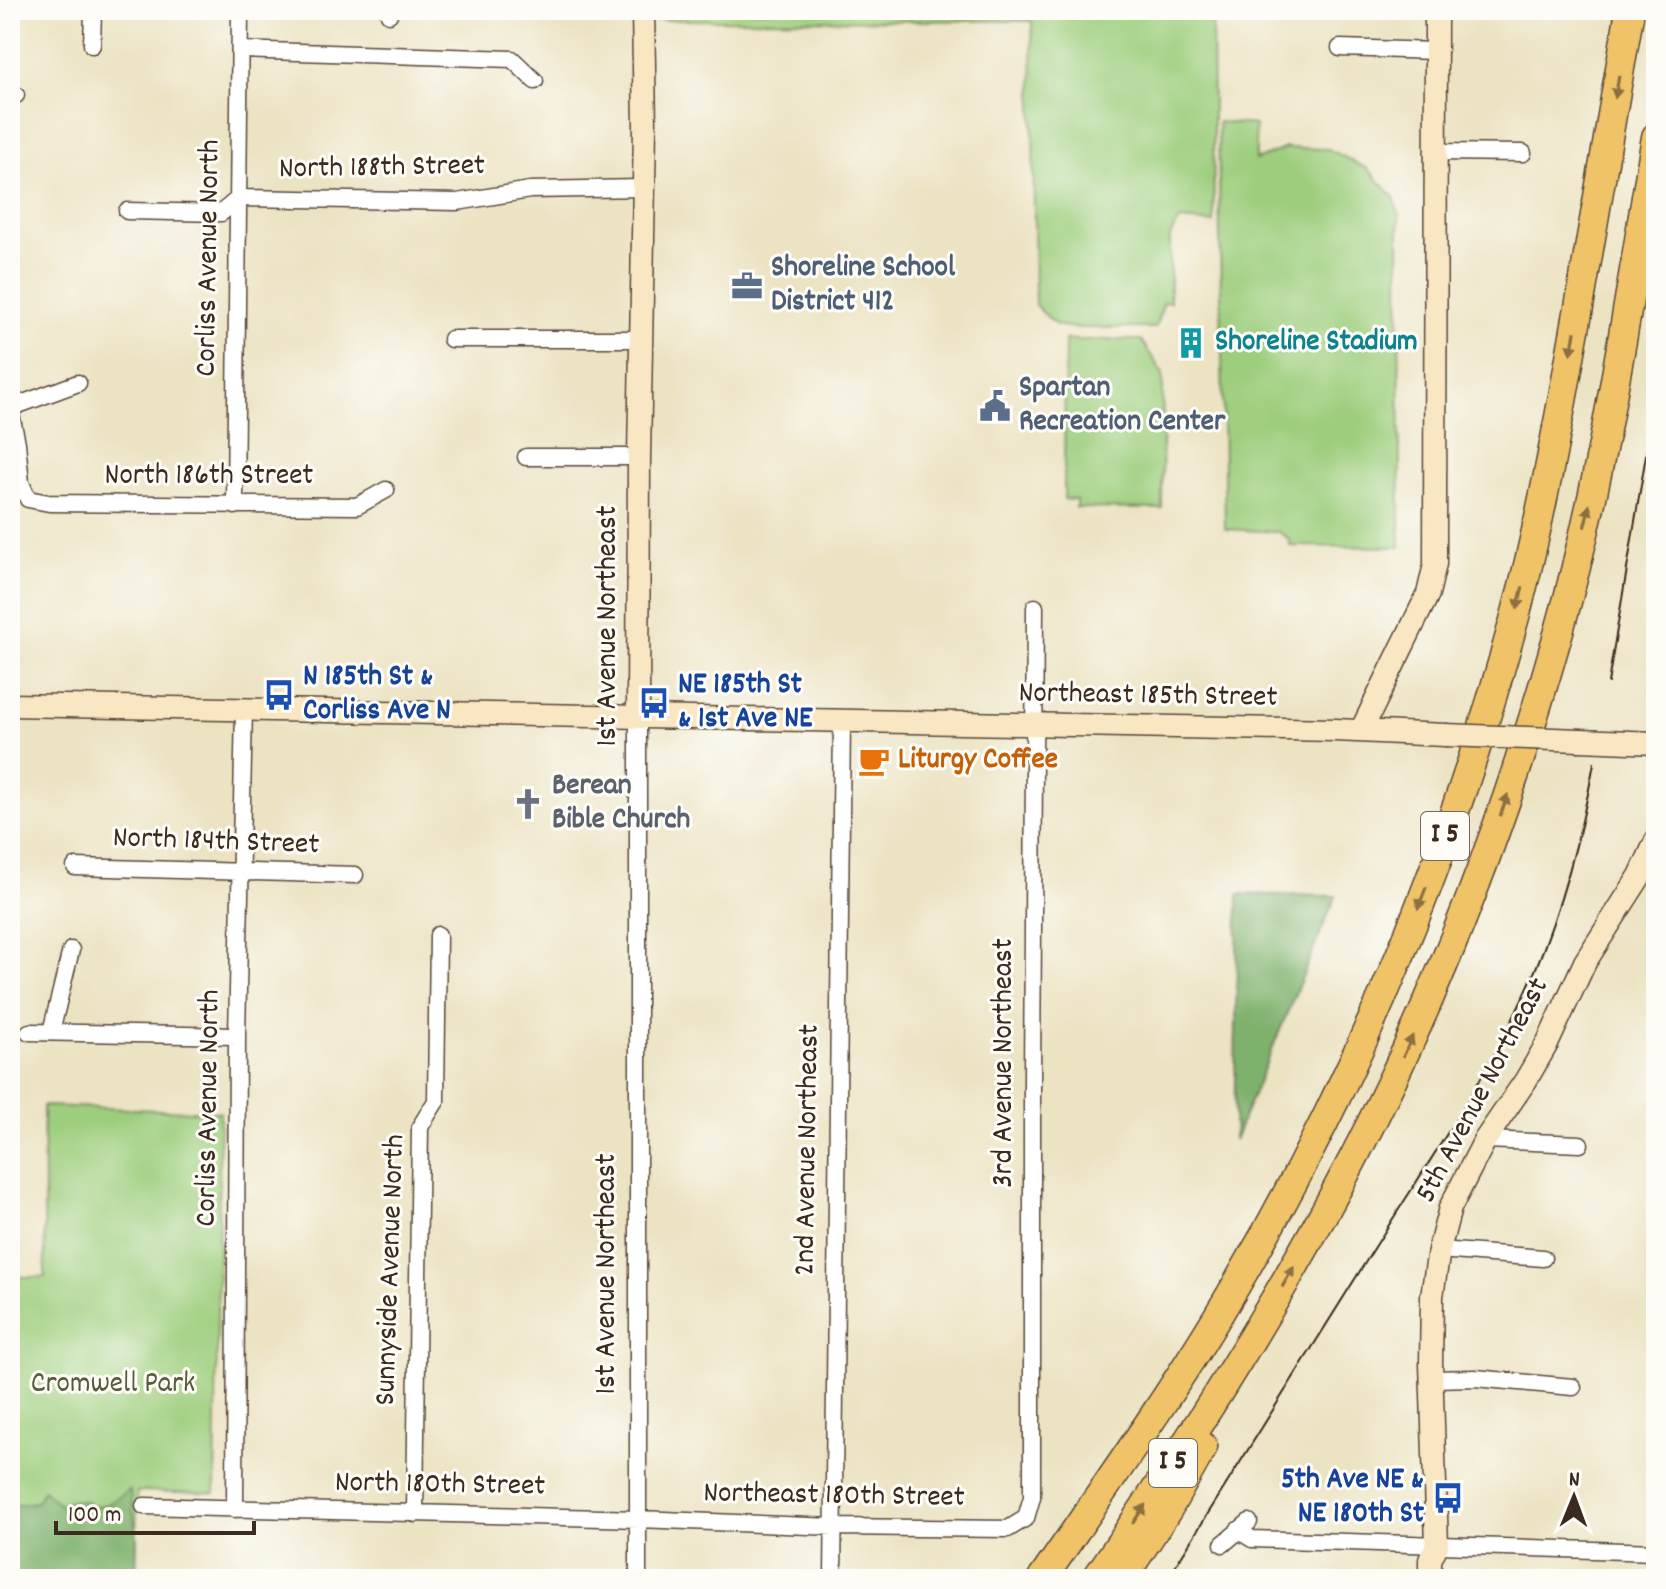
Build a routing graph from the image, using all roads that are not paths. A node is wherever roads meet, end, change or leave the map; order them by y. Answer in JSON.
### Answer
{"nodes":[{"id":1,"x":93,"y":10,"type":"edge"},
{"id":2,"x":240,"y":10,"type":"edge"},
{"id":3,"x":643,"y":10,"type":"edge"},
{"id":4,"x":1436,"y":10,"type":"edge"},
{"id":5,"x":1630,"y":10,"type":"edge"},
{"id":6,"x":92,"y":45,"type":"dead end"},
{"id":7,"x":1340,"y":48,"type":"dead end"},
{"id":8,"x":240,"y":50,"type":"junction"},
{"id":9,"x":1435,"y":51,"type":"junction"},
{"id":10,"x":535,"y":81,"type":"dead end"},
{"id":11,"x":1656,"y":137,"type":"edge"},
{"id":12,"x":1435,"y":152,"type":"junction"},
{"id":13,"x":1523,"y":153,"type":"dead end"},
{"id":14,"x":643,"y":188,"type":"junction"},
{"id":15,"x":239,"y":198,"type":"junction"},
{"id":16,"x":127,"y":211,"type":"dead end"},
{"id":17,"x":451,"y":339,"type":"dead end"},
{"id":18,"x":641,"y":339,"type":"junction"},
{"id":19,"x":78,"y":383,"type":"dead end"},
{"id":20,"x":10,"y":409,"type":"edge"},
{"id":21,"x":526,"y":457,"type":"dead end"},
{"id":22,"x":639,"y":457,"type":"junction"},
{"id":23,"x":386,"y":490,"type":"dead end"},
{"id":24,"x":235,"y":506,"type":"junction"},
{"id":25,"x":1035,"y":607,"type":"dead end"},
{"id":26,"x":10,"y":705,"type":"edge"},
{"id":27,"x":244,"y":709,"type":"junction"},
{"id":28,"x":638,"y":716,"type":"junction"},
{"id":29,"x":842,"y":721,"type":"junction"},
{"id":30,"x":1034,"y":725,"type":"junction"},
{"id":31,"x":1361,"y":731,"type":"junction"},
{"id":32,"x":1656,"y":743,"type":"edge"},
{"id":33,"x":1656,"y":841,"type":"edge"},
{"id":34,"x":75,"y":867,"type":"dead end"},
{"id":35,"x":242,"y":872,"type":"junction"},
{"id":36,"x":355,"y":875,"type":"dead end"},
{"id":37,"x":438,"y":935,"type":"dead end"},
{"id":38,"x":71,"y":950,"type":"dead end"},
{"id":39,"x":29,"y":1032,"type":"dead end"},
{"id":40,"x":51,"y":1032,"type":"junction"},
{"id":41,"x":237,"y":1036,"type":"junction"},
{"id":42,"x":1485,"y":1140,"type":"junction"},
{"id":43,"x":1580,"y":1144,"type":"dead end"},
{"id":44,"x":1439,"y":1250,"type":"junction"},
{"id":45,"x":1543,"y":1258,"type":"dead end"},
{"id":46,"x":1248,"y":1344,"type":"junction"},
{"id":47,"x":1432,"y":1379,"type":"junction"},
{"id":48,"x":1573,"y":1387,"type":"dead end"},
{"id":49,"x":144,"y":1506,"type":"dead end"},
{"id":50,"x":235,"y":1509,"type":"junction"},
{"id":51,"x":415,"y":1514,"type":"junction"},
{"id":52,"x":1026,"y":1518,"type":"joint"},
{"id":53,"x":639,"y":1519,"type":"junction"},
{"id":54,"x":834,"y":1527,"type":"junction"},
{"id":55,"x":1223,"y":1544,"type":"dead end"},
{"id":56,"x":1437,"y":1545,"type":"junction"},
{"id":57,"x":1656,"y":1552,"type":"edge"},
{"id":58,"x":638,"y":1579,"type":"edge"},
{"id":59,"x":833,"y":1579,"type":"edge"},
{"id":60,"x":1042,"y":1579,"type":"edge"},
{"id":61,"x":1096,"y":1579,"type":"edge"},
{"id":62,"x":1122,"y":1579,"type":"edge"},
{"id":63,"x":1430,"y":1579,"type":"edge"}],
"edges":[{"from":1,"to":6,"type":"street"},
{"from":2,"to":8,"type":"street","name":"Corliss Avenue North"},
{"from":3,"to":14,"type":"street","name":"1st Avenue Northeast"},
{"from":4,"to":9,"type":"street"},
{"from":5,"to":60,"type":"highway","number":"I 5","one_way":true},
{"from":7,"to":9,"type":"street"},
{"from":8,"to":10,"type":"street"},
{"from":8,"to":15,"type":"street","name":"Corliss Avenue North"},
{"from":9,"to":12,"type":"street"},
{"from":46,"to":11,"type":"highway","number":"I 5","one_way":true},
{"from":12,"to":13,"type":"street"},
{"from":12,"to":31,"type":"street"},
{"from":14,"to":15,"type":"street","name":"North 188th Street"},
{"from":14,"to":18,"type":"street","name":"1st Avenue Northeast"},
{"from":15,"to":16,"type":"street","name":"North 188th Street"},
{"from":15,"to":24,"type":"street","name":"Corliss Avenue North"},
{"from":17,"to":18,"type":"street"},
{"from":18,"to":22,"type":"street","name":"1st Avenue Northeast"},
{"from":19,"to":20,"type":"street"},
{"from":20,"to":24,"type":"street","name":"North 186th Street"},
{"from":21,"to":22,"type":"street"},
{"from":22,"to":28,"type":"street","name":"1st Avenue Northeast"},
{"from":23,"to":24,"type":"street","name":"North 186th Street"},
{"from":25,"to":30,"type":"street","name":"3rd Avenue Northeast"},
{"from":26,"to":27,"type":"street","name":"Northeast 185th Street"},
{"from":27,"to":28,"type":"street","name":"Northeast 185th Street"},
{"from":27,"to":35,"type":"street","name":"Corliss Avenue North"},
{"from":28,"to":29,"type":"street","name":"Northeast 185th Street"},
{"from":28,"to":53,"type":"street","name":"1st Avenue Northeast"},
{"from":29,"to":30,"type":"street","name":"Northeast 185th Street"},
{"from":29,"to":54,"type":"street","name":"2nd Avenue Northeast"},
{"from":30,"to":31,"type":"street","name":"Northeast 185th Street"},
{"from":30,"to":52,"type":"street","name":"3rd Avenue Northeast"},
{"from":31,"to":32,"type":"street","name":"Northeast 185th Street","bridge":true},
{"from":33,"to":42,"type":"street","name":"5th Avenue Northeast"},
{"from":34,"to":35,"type":"street","name":"North 184th Street"},
{"from":35,"to":36,"type":"street","name":"North 184th Street"},
{"from":35,"to":41,"type":"street","name":"Corliss Avenue North"},
{"from":37,"to":51,"type":"street","name":"Sunnyside Avenue North"},
{"from":38,"to":40,"type":"street"},
{"from":39,"to":40,"type":"street"},
{"from":40,"to":41,"type":"street"},
{"from":41,"to":50,"type":"street","name":"Corliss Avenue North"},
{"from":42,"to":43,"type":"street"},
{"from":42,"to":44,"type":"street","name":"5th Avenue Northeast"},
{"from":44,"to":45,"type":"street"},
{"from":44,"to":47,"type":"street","name":"5th Avenue Northeast"},
{"from":61,"to":46,"type":"highway","number":"I 5","one_way":true},
{"from":46,"to":62,"type":"highway"},
{"from":47,"to":48,"type":"street"},
{"from":47,"to":56,"type":"street","name":"5th Avenue Northeast"},
{"from":49,"to":50,"type":"street","name":"North 180th Street"},
{"from":50,"to":51,"type":"street","name":"North 180th Street"},
{"from":51,"to":53,"type":"street","name":"North 180th Street"},
{"from":52,"to":54,"type":"street","name":"Northeast 180th Street"},
{"from":53,"to":54,"type":"street","name":"Northeast 180th Street"},
{"from":53,"to":58,"type":"street","name":"1st Avenue Northeast"},
{"from":54,"to":59,"type":"street","name":"2nd Avenue Northeast"},
{"from":55,"to":56,"type":"street"},
{"from":56,"to":57,"type":"street"},
{"from":56,"to":63,"type":"street","name":"5th Avenue Northeast"}]}
